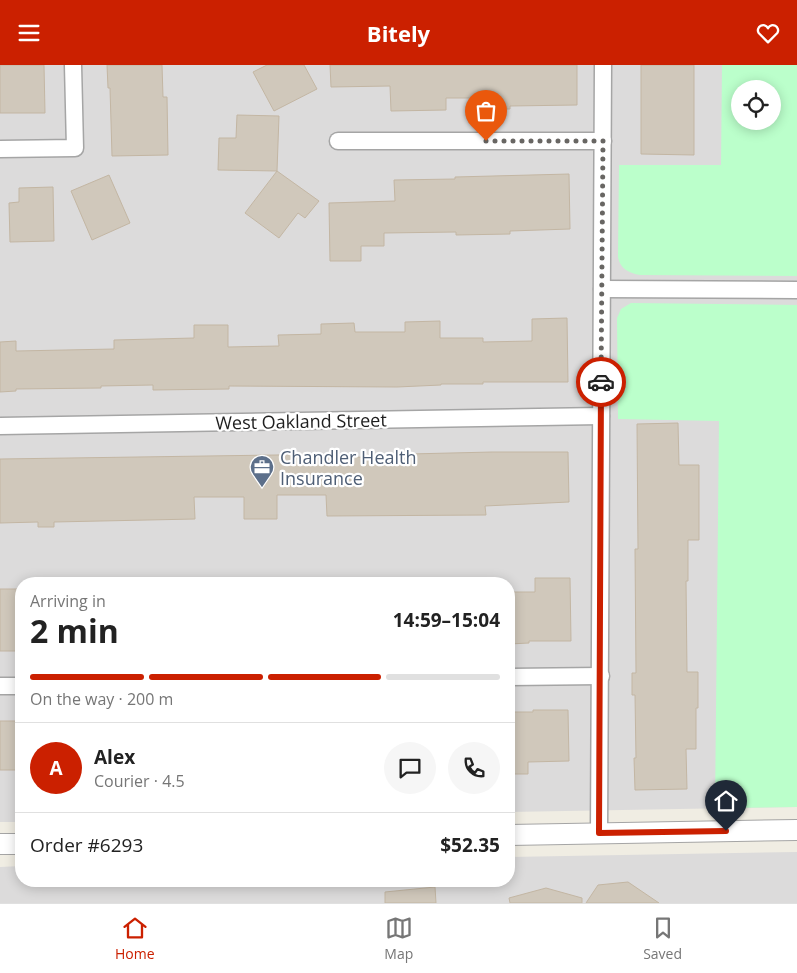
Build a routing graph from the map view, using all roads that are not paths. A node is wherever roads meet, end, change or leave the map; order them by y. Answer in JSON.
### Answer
{"nodes":[{"id":1,"x":73,"y":65,"type":"edge"},
{"id":2,"x":603,"y":65,"type":"edge"},
{"id":3,"x":338,"y":141,"type":"dead end"},
{"id":4,"x":603,"y":141,"type":"junction"},
{"id":5,"x":0,"y":149,"type":"edge"},
{"id":6,"x":602,"y":289,"type":"junction"},
{"id":7,"x":797,"y":290,"type":"edge"},
{"id":8,"x":601,"y":416,"type":"junction"},
{"id":9,"x":0,"y":426,"type":"edge"},
{"id":10,"x":601,"y":676,"type":"junction"},
{"id":11,"x":515,"y":677,"type":"edge"},
{"id":12,"x":0,"y":686,"type":"edge"},
{"id":13,"x":15,"y":686,"type":"edge"},
{"id":14,"x":797,"y":830,"type":"edge"},
{"id":15,"x":599,"y":833,"type":"junction"},
{"id":16,"x":515,"y":835,"type":"edge"},
{"id":17,"x":0,"y":844,"type":"edge"},
{"id":18,"x":15,"y":844,"type":"edge"}],
"edges":[{"from":1,"to":5,"type":"street"},
{"from":2,"to":4,"type":"street"},
{"from":3,"to":4,"type":"street"},
{"from":4,"to":6,"type":"street"},
{"from":6,"to":7,"type":"street"},
{"from":6,"to":8,"type":"street"},
{"from":8,"to":9,"type":"street","name":"West Oakland Street"},
{"from":8,"to":10,"type":"street"},
{"from":10,"to":11,"type":"street"},
{"from":10,"to":15,"type":"street"},
{"from":12,"to":13,"type":"street"},
{"from":14,"to":15,"type":"street"},
{"from":15,"to":16,"type":"street"},
{"from":17,"to":18,"type":"street"}]}
